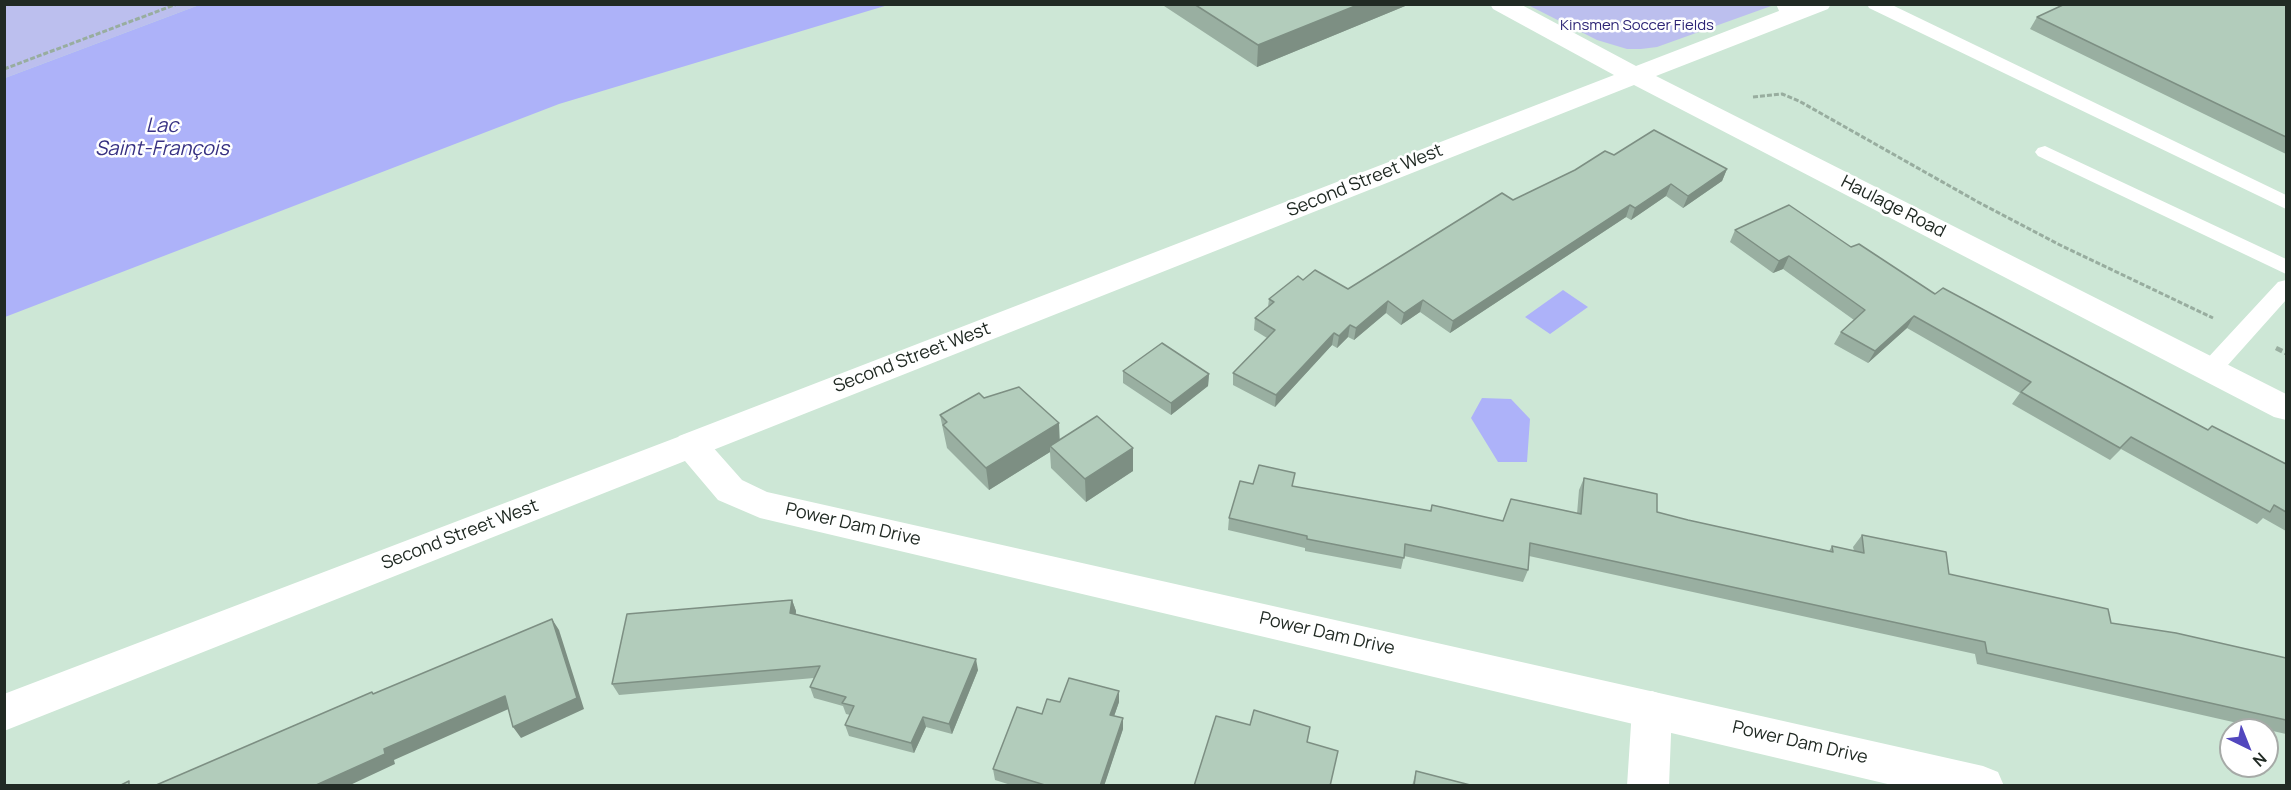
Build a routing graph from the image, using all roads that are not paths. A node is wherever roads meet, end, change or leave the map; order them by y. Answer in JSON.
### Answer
{"nodes":[{"id":1,"x":1501,"y":4,"type":"edge"},
{"id":2,"x":1820,"y":4,"type":"edge"},
{"id":3,"x":1875,"y":4,"type":"edge"},
{"id":4,"x":1787,"y":10,"type":"edge"},
{"id":5,"x":1634,"y":75,"type":"junction"},
{"id":6,"x":2045,"y":152,"type":"dead end"},
{"id":7,"x":2286,"y":203,"type":"edge"},
{"id":8,"x":2286,"y":267,"type":"edge"},
{"id":9,"x":2286,"y":287,"type":"edge"},
{"id":10,"x":2211,"y":369,"type":"junction"},
{"id":11,"x":2286,"y":408,"type":"edge"},
{"id":12,"x":691,"y":445,"type":"junction"},
{"id":13,"x":1653,"y":709,"type":"junction"},
{"id":14,"x":4,"y":713,"type":"edge"},
{"id":15,"x":1648,"y":786,"type":"edge"},
{"id":16,"x":1983,"y":786,"type":"edge"}],
"edges":[{"from":1,"to":5,"type":"street","name":"Haulage Road"},
{"from":2,"to":4,"type":"street","name":"Second Street West"},
{"from":3,"to":7,"type":"lane"},
{"from":4,"to":5,"type":"street","name":"Second Street West"},
{"from":5,"to":10,"type":"street","name":"Haulage Road"},
{"from":5,"to":12,"type":"street","name":"Second Street West"},
{"from":6,"to":8,"type":"lane"},
{"from":9,"to":10,"type":"lane"},
{"from":10,"to":11,"type":"street","name":"Haulage Road"},
{"from":12,"to":13,"type":"street","name":"Power Dam Drive"},
{"from":12,"to":14,"type":"street","name":"Second Street West"},
{"from":13,"to":15,"type":"street"},
{"from":13,"to":16,"type":"street","name":"Power Dam Drive"}]}
